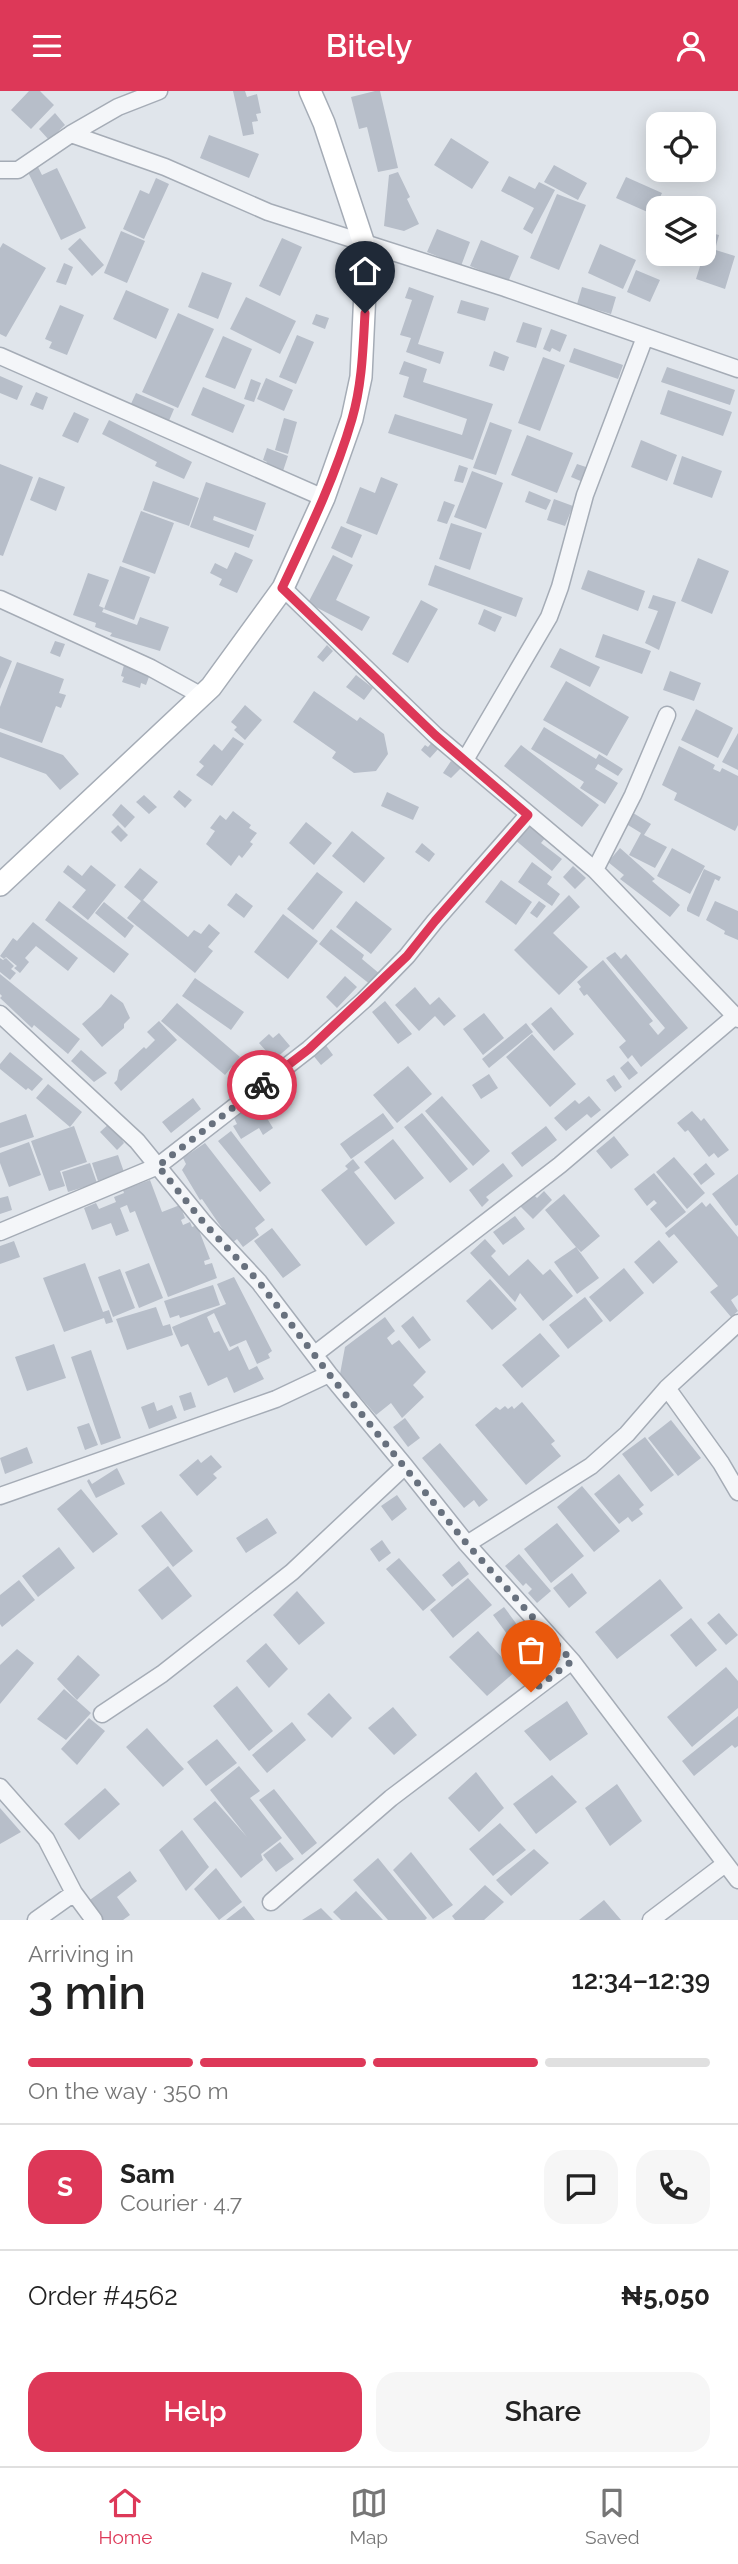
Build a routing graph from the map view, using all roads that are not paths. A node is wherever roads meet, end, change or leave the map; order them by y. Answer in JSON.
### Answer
{"nodes":[{"id":1,"x":159,"y":91,"type":"edge"},
{"id":2,"x":310,"y":91,"type":"edge"},
{"id":3,"x":71,"y":134,"type":"junction"},
{"id":4,"x":0,"y":170,"type":"edge"},
{"id":5,"x":363,"y":241,"type":"junction"},
{"id":6,"x":645,"y":337,"type":"junction"},
{"id":7,"x":0,"y":356,"type":"edge"},
{"id":8,"x":738,"y":369,"type":"edge"},
{"id":9,"x":324,"y":498,"type":"junction"},
{"id":10,"x":282,"y":588,"type":"junction"},
{"id":11,"x":0,"y":599,"type":"edge"},
{"id":12,"x":202,"y":696,"type":"junction"},
{"id":13,"x":667,"y":715,"type":"dead end"},
{"id":14,"x":465,"y":760,"type":"junction"},
{"id":15,"x":528,"y":815,"type":"junction"},
{"id":16,"x":595,"y":870,"type":"junction"},
{"id":17,"x":2,"y":881,"type":"edge"},
{"id":18,"x":0,"y":1014,"type":"edge"},
{"id":19,"x":736,"y":1018,"type":"edge"},
{"id":20,"x":158,"y":1166,"type":"junction"},
{"id":21,"x":0,"y":1232,"type":"edge"},
{"id":22,"x":738,"y":1323,"type":"edge"},
{"id":23,"x":316,"y":1354,"type":"junction"},
{"id":24,"x":329,"y":1374,"type":"junction"},
{"id":25,"x":667,"y":1388,"type":"junction"},
{"id":26,"x":405,"y":1466,"type":"junction"},
{"id":27,"x":738,"y":1492,"type":"edge"},
{"id":28,"x":0,"y":1496,"type":"edge"},
{"id":29,"x":467,"y":1544,"type":"junction"},
{"id":30,"x":572,"y":1661,"type":"junction"},
{"id":31,"x":102,"y":1714,"type":"dead end"},
{"id":32,"x":0,"y":1787,"type":"edge"},
{"id":33,"x":725,"y":1864,"type":"junction"},
{"id":34,"x":738,"y":1880,"type":"edge"},
{"id":35,"x":74,"y":1893,"type":"junction"},
{"id":36,"x":271,"y":1902,"type":"dead end"},
{"id":37,"x":36,"y":1920,"type":"edge"},
{"id":38,"x":94,"y":1920,"type":"edge"},
{"id":39,"x":652,"y":1920,"type":"edge"}],
"edges":[{"from":1,"to":3,"type":"street"},
{"from":2,"to":5,"type":"main road"},
{"from":3,"to":4,"type":"street"},
{"from":3,"to":5,"type":"street"},
{"from":5,"to":6,"type":"street"},
{"from":5,"to":9,"type":"main road"},
{"from":6,"to":8,"type":"street"},
{"from":6,"to":14,"type":"street"},
{"from":7,"to":9,"type":"street"},
{"from":9,"to":10,"type":"main road"},
{"from":10,"to":12,"type":"main road"},
{"from":10,"to":14,"type":"street"},
{"from":11,"to":12,"type":"street"},
{"from":12,"to":17,"type":"main road"},
{"from":13,"to":16,"type":"street"},
{"from":14,"to":15,"type":"street"},
{"from":15,"to":16,"type":"street"},
{"from":15,"to":20,"type":"street"},
{"from":16,"to":19,"type":"street"},
{"from":18,"to":20,"type":"street"},
{"from":19,"to":23,"type":"street"},
{"from":20,"to":21,"type":"street"},
{"from":20,"to":23,"type":"street"},
{"from":22,"to":25,"type":"street"},
{"from":23,"to":24,"type":"street"},
{"from":24,"to":26,"type":"street"},
{"from":24,"to":28,"type":"street"},
{"from":25,"to":27,"type":"street"},
{"from":25,"to":29,"type":"street"},
{"from":26,"to":29,"type":"street"},
{"from":26,"to":31,"type":"street"},
{"from":29,"to":30,"type":"street"},
{"from":30,"to":33,"type":"street"},
{"from":30,"to":36,"type":"street"},
{"from":32,"to":35,"type":"street"},
{"from":33,"to":34,"type":"street"},
{"from":33,"to":39,"type":"street"},
{"from":35,"to":37,"type":"street"},
{"from":35,"to":38,"type":"street"}]}
